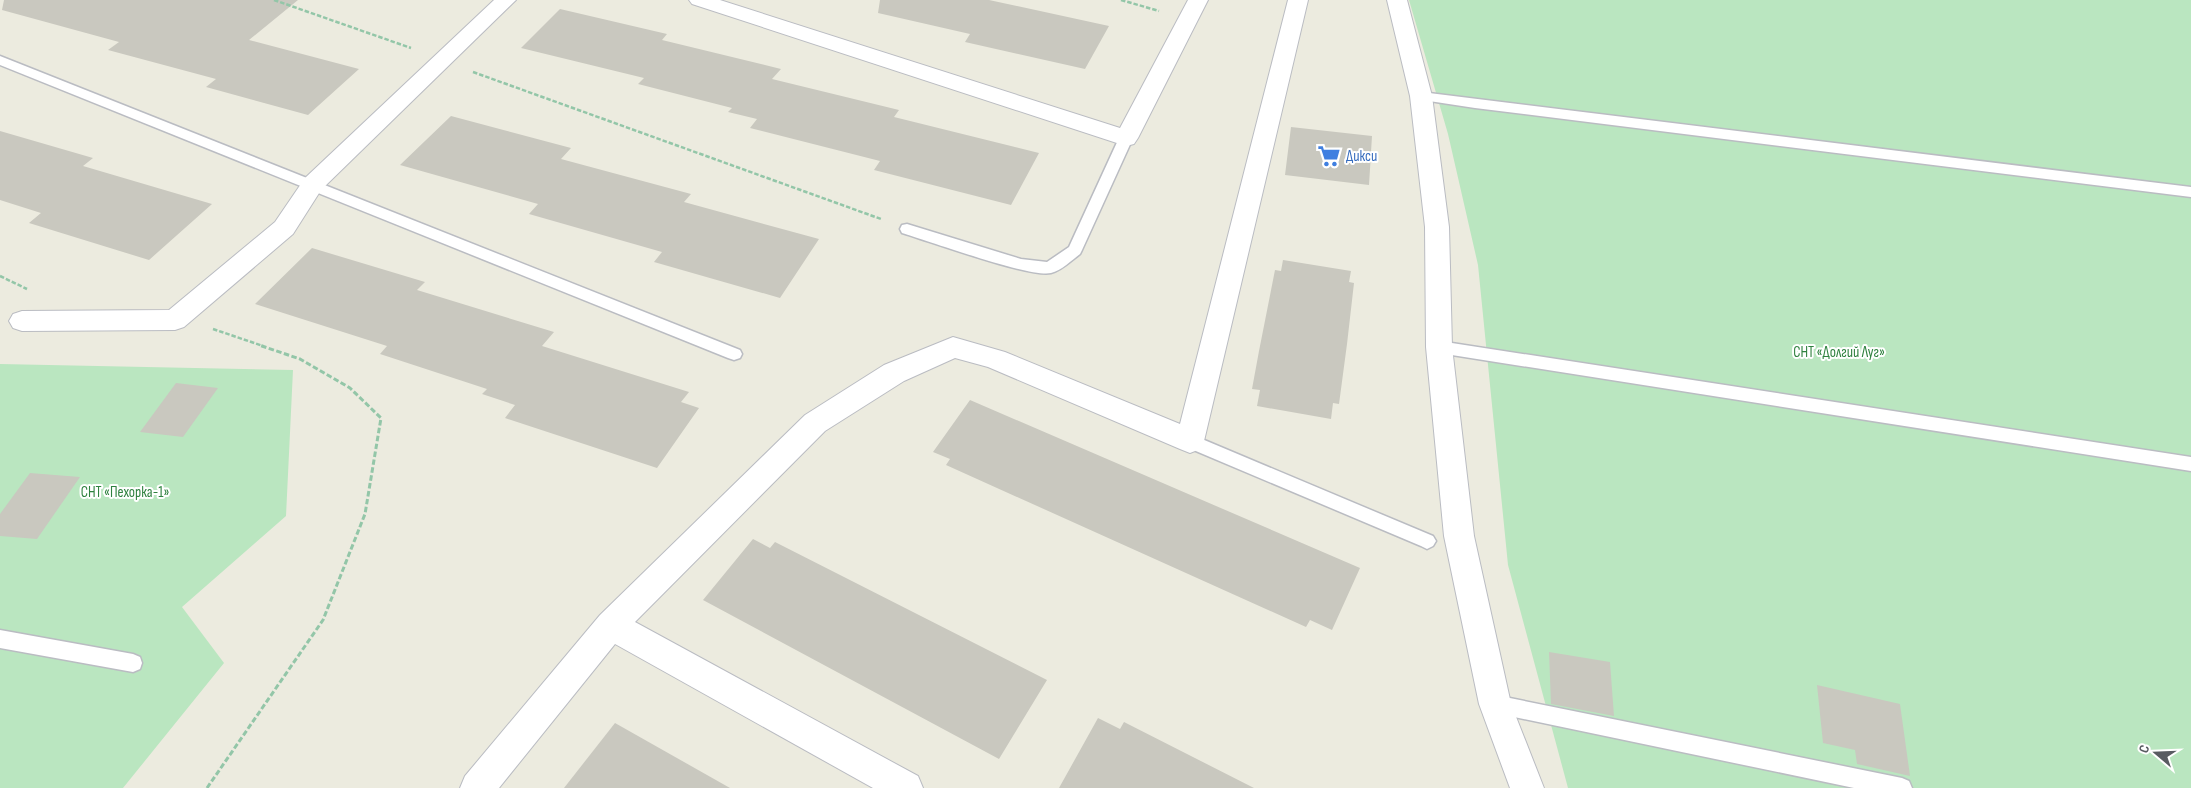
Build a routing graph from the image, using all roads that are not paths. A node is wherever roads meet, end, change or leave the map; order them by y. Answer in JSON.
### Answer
{"nodes":[{"id":1,"x":506,"y":0,"type":"edge"},
{"id":2,"x":698,"y":0,"type":"edge"},
{"id":3,"x":1198,"y":0,"type":"edge"},
{"id":4,"x":1298,"y":0,"type":"edge"},
{"id":5,"x":1397,"y":0,"type":"edge"},
{"id":6,"x":0,"y":60,"type":"edge"},
{"id":7,"x":1421,"y":96,"type":"junction"},
{"id":8,"x":1126,"y":138,"type":"junction"},
{"id":9,"x":313,"y":184,"type":"junction"},
{"id":10,"x":2191,"y":192,"type":"edge"},
{"id":11,"x":907,"y":229,"type":"road end"},
{"id":12,"x":22,"y":321,"type":"dead end"},
{"id":13,"x":1439,"y":346,"type":"junction"},
{"id":14,"x":734,"y":354,"type":"dead end"},
{"id":15,"x":1190,"y":441,"type":"junction"},
{"id":16,"x":2191,"y":464,"type":"edge"},
{"id":17,"x":1427,"y":541,"type":"dead end"},
{"id":18,"x":611,"y":625,"type":"junction"},
{"id":19,"x":0,"y":639,"type":"edge"},
{"id":20,"x":133,"y":663,"type":"dead end"},
{"id":21,"x":1495,"y":704,"type":"junction"},
{"id":22,"x":477,"y":788,"type":"edge"},
{"id":23,"x":906,"y":788,"type":"edge"},
{"id":24,"x":1527,"y":788,"type":"edge"},
{"id":25,"x":1902,"y":788,"type":"edge"}],
"edges":[{"from":1,"to":9,"type":"street"},
{"from":2,"to":8,"type":"street"},
{"from":3,"to":8,"type":"street"},
{"from":4,"to":15,"type":"street"},
{"from":5,"to":7,"type":"street"},
{"from":6,"to":9,"type":"lane"},
{"from":7,"to":10,"type":"lane"},
{"from":7,"to":13,"type":"street"},
{"from":8,"to":11,"type":"lane"},
{"from":9,"to":12,"type":"street"},
{"from":9,"to":14,"type":"lane"},
{"from":13,"to":16,"type":"lane"},
{"from":13,"to":21,"type":"street"},
{"from":15,"to":17,"type":"lane"},
{"from":15,"to":18,"type":"street"},
{"from":18,"to":22,"type":"street"},
{"from":18,"to":23,"type":"street"},
{"from":19,"to":20,"type":"lane"},
{"from":21,"to":24,"type":"street"},
{"from":21,"to":25,"type":"lane"}]}
